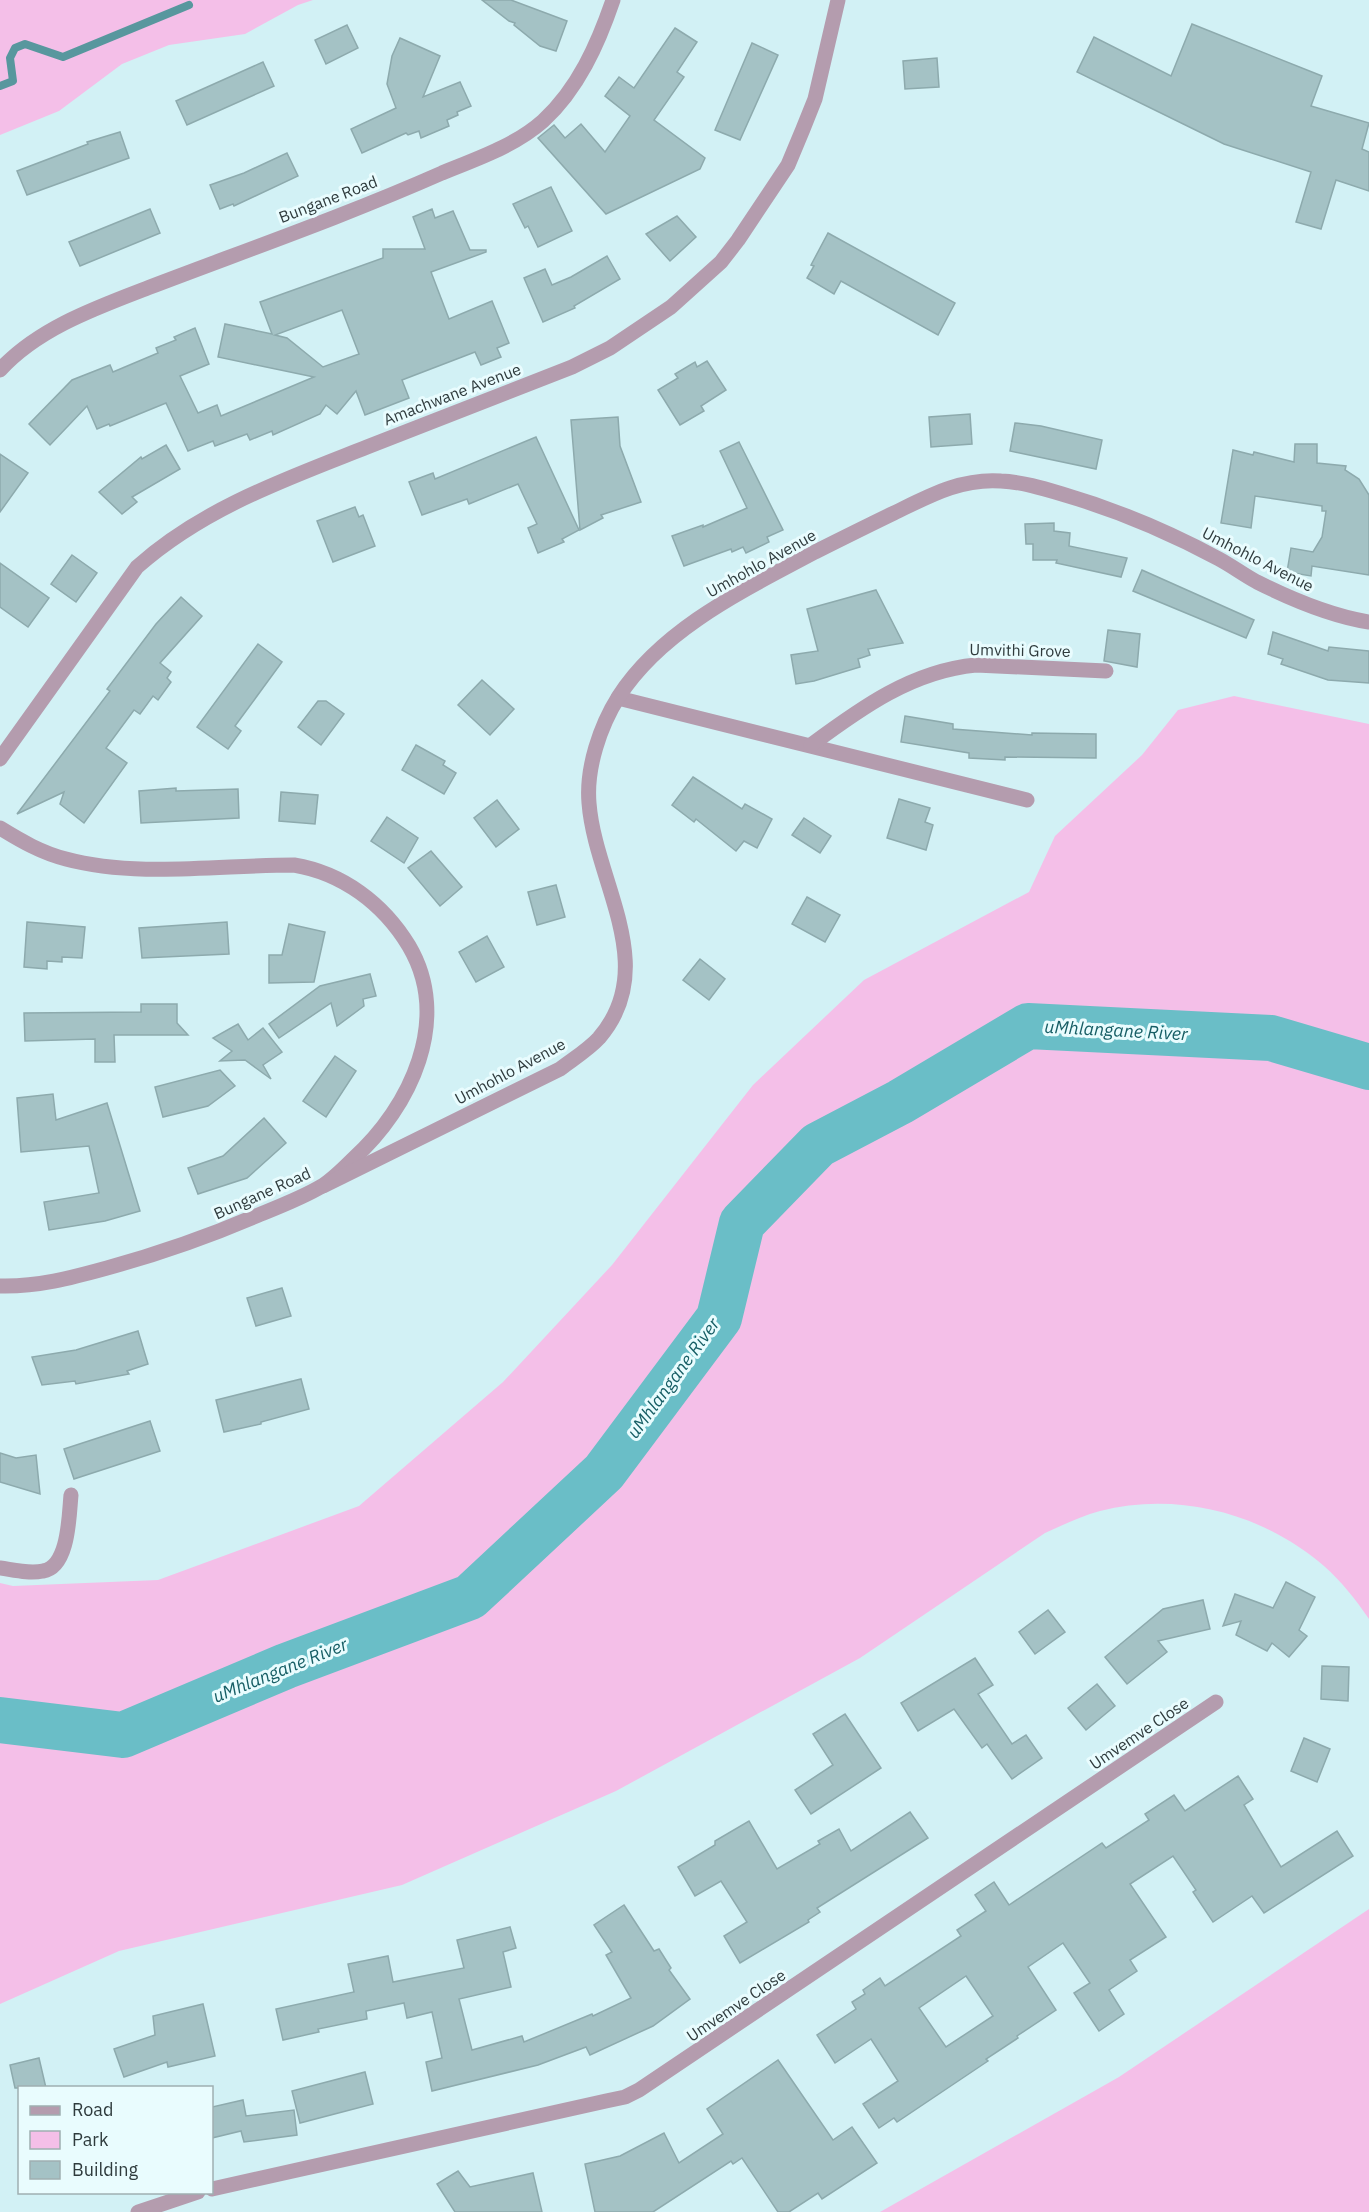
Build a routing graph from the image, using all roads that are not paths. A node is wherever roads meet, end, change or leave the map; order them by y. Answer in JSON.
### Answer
{"nodes":[{"id":1,"x":613,"y":0,"type":"edge"},
{"id":2,"x":838,"y":0,"type":"edge"},
{"id":3,"x":0,"y":370,"type":"edge"},
{"id":4,"x":1369,"y":622,"type":"edge"},
{"id":5,"x":1106,"y":671,"type":"dead end"},
{"id":6,"x":618,"y":698,"type":"junction"},
{"id":7,"x":811,"y":745,"type":"junction"},
{"id":8,"x":0,"y":759,"type":"edge"},
{"id":9,"x":1027,"y":800,"type":"dead end"},
{"id":10,"x":0,"y":828,"type":"edge"},
{"id":11,"x":323,"y":1186,"type":"junction"},
{"id":12,"x":0,"y":1286,"type":"edge"},
{"id":13,"x":71,"y":1495,"type":"dead end"},
{"id":14,"x":0,"y":1568,"type":"edge"},
{"id":15,"x":1216,"y":1702,"type":"dead end"},
{"id":16,"x":213,"y":2189,"type":"edge"},
{"id":17,"x":195,"y":2194,"type":"edge"},
{"id":18,"x":138,"y":2212,"type":"edge"}],
"edges":[{"from":1,"to":3,"type":"street","name":"Bungane Road"},
{"from":2,"to":8,"type":"street","name":"Amachwane Avenue"},
{"from":4,"to":6,"type":"street","name":"Umhohlo Avenue"},
{"from":5,"to":7,"type":"street","name":"Umvithi Grove"},
{"from":6,"to":7,"type":"street"},
{"from":6,"to":11,"type":"street","name":"Umhohlo Avenue"},
{"from":7,"to":9,"type":"street"},
{"from":10,"to":11,"type":"street","name":"Bungane Road"},
{"from":11,"to":12,"type":"street","name":"Bungane Road"},
{"from":13,"to":14,"type":"street"},
{"from":15,"to":16,"type":"street","name":"Umvemve Close"},
{"from":17,"to":18,"type":"street"}]}
